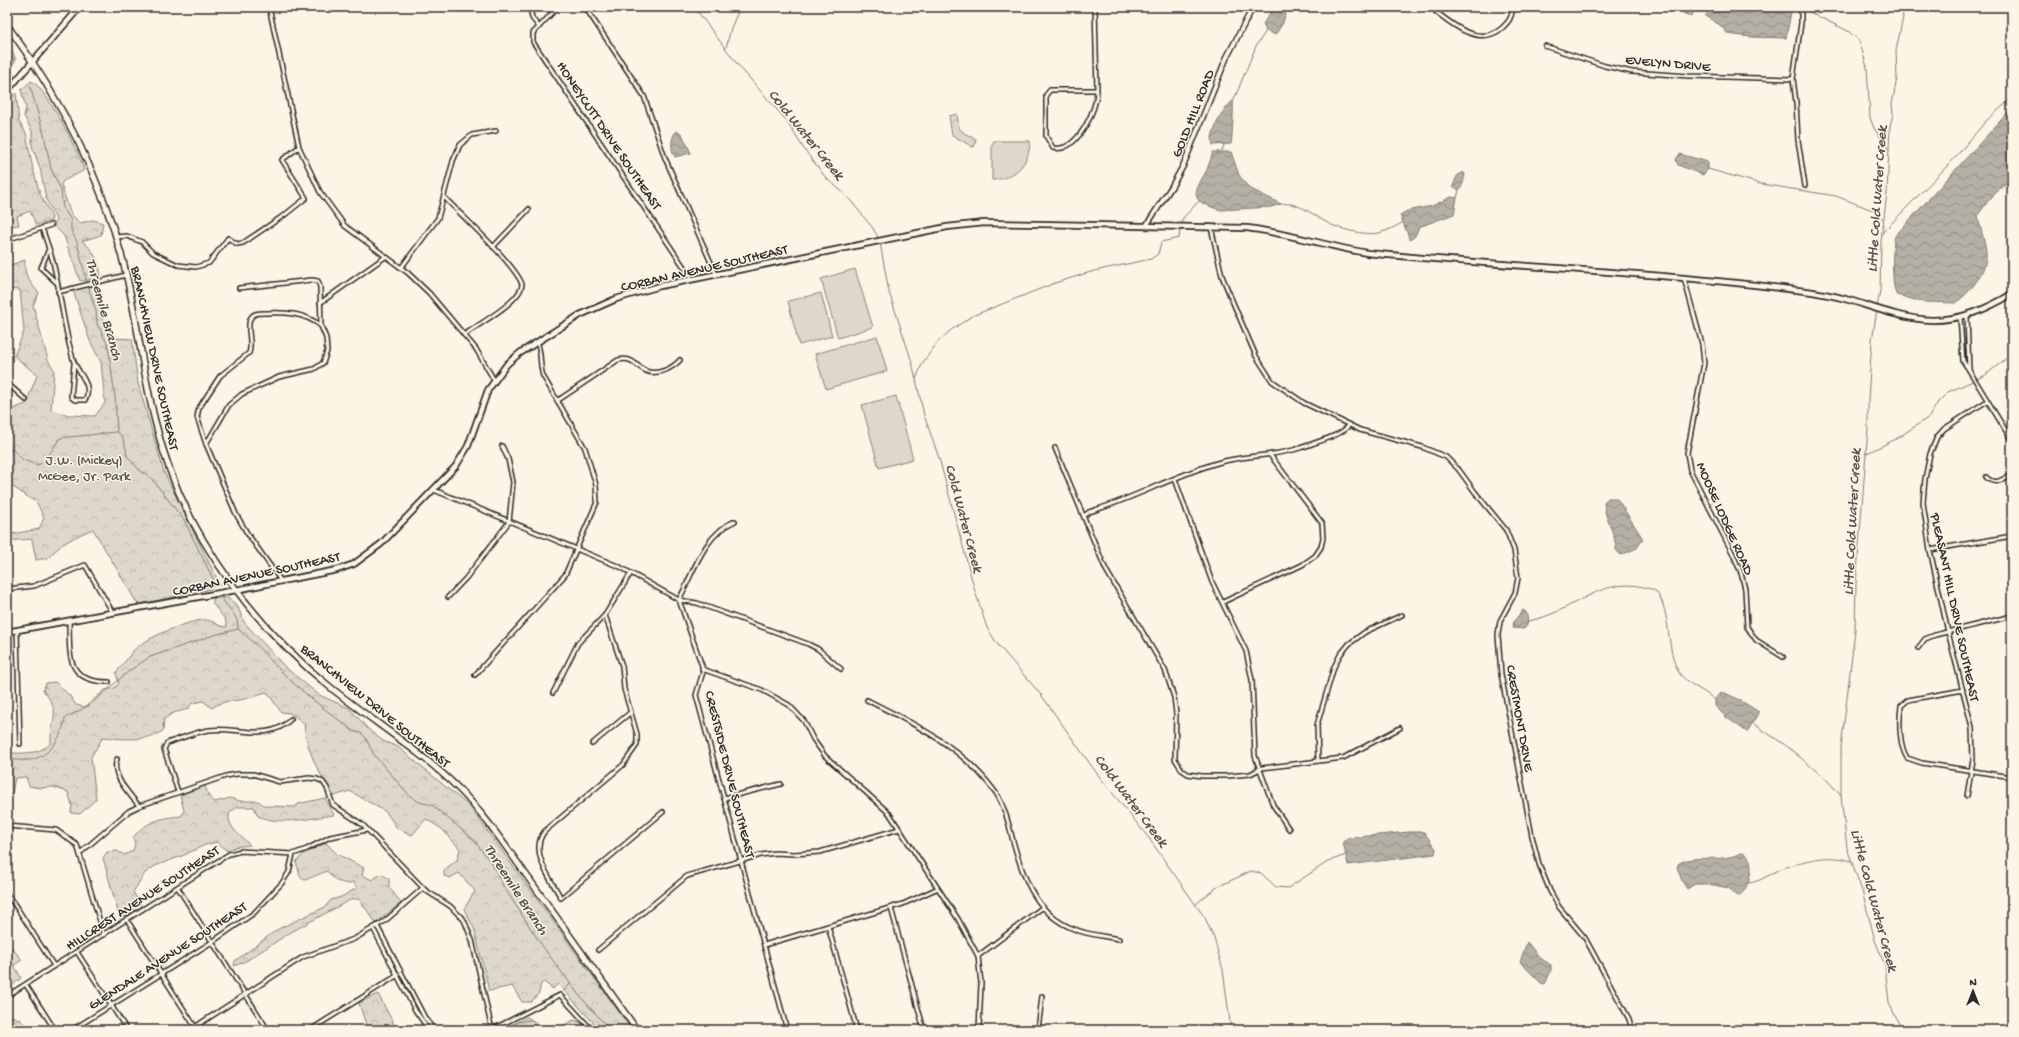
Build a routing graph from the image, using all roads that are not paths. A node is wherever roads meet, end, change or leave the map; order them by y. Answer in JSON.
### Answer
{"nodes":[{"id":1,"x":80,"y":7,"type":"edge"},
{"id":2,"x":269,"y":7,"type":"edge"},
{"id":3,"x":530,"y":7,"type":"edge"},
{"id":4,"x":558,"y":7,"type":"edge"},
{"id":5,"x":586,"y":7,"type":"edge"},
{"id":6,"x":1095,"y":7,"type":"edge"},
{"id":7,"x":1253,"y":7,"type":"edge"},
{"id":8,"x":1430,"y":7,"type":"edge"},
{"id":9,"x":1513,"y":7,"type":"edge"},
{"id":10,"x":1801,"y":7,"type":"edge"},
{"id":11,"x":7,"y":25,"type":"edge"},
{"id":12,"x":538,"y":27,"type":"junction"},
{"id":13,"x":1545,"y":46,"type":"dead end"},
{"id":14,"x":33,"y":62,"type":"junction"},
{"id":15,"x":1793,"y":79,"type":"junction"},
{"id":16,"x":1097,"y":90,"type":"junction"},
{"id":17,"x":7,"y":91,"type":"edge"},
{"id":18,"x":496,"y":131,"type":"dead end"},
{"id":19,"x":298,"y":147,"type":"junction"},
{"id":20,"x":1804,"y":186,"type":"dead end"},
{"id":21,"x":445,"y":198,"type":"junction"},
{"id":22,"x":529,"y":209,"type":"dead end"},
{"id":23,"x":51,"y":225,"type":"dead end"},
{"id":24,"x":1146,"y":226,"type":"junction"},
{"id":25,"x":1211,"y":227,"type":"junction"},
{"id":26,"x":42,"y":228,"type":"junction"},
{"id":27,"x":116,"y":237,"type":"junction"},
{"id":28,"x":7,"y":240,"type":"edge"},
{"id":29,"x":493,"y":247,"type":"junction"},
{"id":30,"x":49,"y":249,"type":"junction"},
{"id":31,"x":385,"y":257,"type":"junction"},
{"id":32,"x":401,"y":268,"type":"junction"},
{"id":33,"x":716,"y":274,"type":"junction"},
{"id":34,"x":126,"y":275,"type":"junction"},
{"id":35,"x":1684,"y":278,"type":"junction"},
{"id":36,"x":692,"y":279,"type":"junction"},
{"id":37,"x":57,"y":283,"type":"junction"},
{"id":38,"x":239,"y":288,"type":"dead end"},
{"id":39,"x":58,"y":292,"type":"junction"},
{"id":40,"x":2012,"y":294,"type":"edge"},
{"id":41,"x":320,"y":303,"type":"junction"},
{"id":42,"x":1967,"y":316,"type":"junction"},
{"id":43,"x":1960,"y":317,"type":"junction"},
{"id":44,"x":321,"y":326,"type":"junction"},
{"id":45,"x":464,"y":335,"type":"junction"},
{"id":46,"x":537,"y":342,"type":"junction"},
{"id":47,"x":680,"y":360,"type":"dead end"},
{"id":48,"x":74,"y":364,"type":"junction"},
{"id":49,"x":1969,"y":370,"type":"junction"},
{"id":50,"x":494,"y":380,"type":"junction"},
{"id":51,"x":7,"y":383,"type":"edge"},
{"id":52,"x":26,"y":400,"type":"dead end"},
{"id":53,"x":557,"y":401,"type":"junction"},
{"id":54,"x":1987,"y":401,"type":"junction"},
{"id":55,"x":1349,"y":425,"type":"junction"},
{"id":56,"x":2012,"y":441,"type":"edge"},
{"id":57,"x":206,"y":444,"type":"junction"},
{"id":58,"x":502,"y":446,"type":"dead end"},
{"id":59,"x":1055,"y":448,"type":"dead end"},
{"id":60,"x":1270,"y":455,"type":"junction"},
{"id":61,"x":2012,"y":474,"type":"edge"},
{"id":62,"x":1986,"y":477,"type":"dead end"},
{"id":63,"x":1175,"y":479,"type":"junction"},
{"id":64,"x":434,"y":490,"type":"junction"},
{"id":65,"x":1084,"y":516,"type":"junction"},
{"id":66,"x":735,"y":521,"type":"dead end"},
{"id":67,"x":509,"y":522,"type":"junction"},
{"id":68,"x":2012,"y":536,"type":"edge"},
{"id":69,"x":576,"y":550,"type":"junction"},
{"id":70,"x":1930,"y":550,"type":"junction"},
{"id":71,"x":631,"y":573,"type":"junction"},
{"id":72,"x":281,"y":581,"type":"junction"},
{"id":73,"x":7,"y":589,"type":"edge"},
{"id":74,"x":236,"y":590,"type":"junction"},
{"id":75,"x":448,"y":597,"type":"dead end"},
{"id":76,"x":679,"y":600,"type":"junction"},
{"id":77,"x":1223,"y":602,"type":"junction"},
{"id":78,"x":113,"y":612,"type":"junction"},
{"id":79,"x":1402,"y":614,"type":"dead end"},
{"id":80,"x":605,"y":615,"type":"junction"},
{"id":81,"x":2012,"y":616,"type":"edge"},
{"id":82,"x":69,"y":621,"type":"junction"},
{"id":83,"x":17,"y":630,"type":"junction"},
{"id":84,"x":7,"y":632,"type":"edge"},
{"id":85,"x":1948,"y":632,"type":"junction"},
{"id":86,"x":1918,"y":648,"type":"dead end"},
{"id":87,"x":1783,"y":657,"type":"dead end"},
{"id":88,"x":702,"y":669,"type":"junction"},
{"id":89,"x":841,"y":669,"type":"dead end"},
{"id":90,"x":475,"y":675,"type":"dead end"},
{"id":91,"x":109,"y":682,"type":"dead end"},
{"id":92,"x":1963,"y":690,"type":"junction"},
{"id":93,"x":553,"y":693,"type":"dead end"},
{"id":94,"x":867,"y":700,"type":"dead end"},
{"id":95,"x":631,"y":712,"type":"junction"},
{"id":96,"x":291,"y":719,"type":"dead end"},
{"id":97,"x":1400,"y":728,"type":"dead end"},
{"id":98,"x":20,"y":744,"type":"dead end"},
{"id":99,"x":592,"y":744,"type":"dead end"},
{"id":100,"x":117,"y":759,"type":"dead end"},
{"id":101,"x":1318,"y":762,"type":"junction"},
{"id":102,"x":1259,"y":770,"type":"junction"},
{"id":103,"x":1971,"y":771,"type":"junction"},
{"id":104,"x":2012,"y":777,"type":"edge"},
{"id":105,"x":781,"y":784,"type":"dead end"},
{"id":106,"x":178,"y":792,"type":"junction"},
{"id":107,"x":1967,"y":796,"type":"dead end"},
{"id":108,"x":724,"y":798,"type":"junction"},
{"id":109,"x":138,"y":806,"type":"junction"},
{"id":110,"x":663,"y":812,"type":"dead end"},
{"id":111,"x":7,"y":826,"type":"edge"},
{"id":112,"x":899,"y":829,"type":"junction"},
{"id":113,"x":1288,"y":829,"type":"dead end"},
{"id":114,"x":367,"y":830,"type":"junction"},
{"id":115,"x":80,"y":853,"type":"junction"},
{"id":116,"x":293,"y":854,"type":"junction"},
{"id":117,"x":741,"y":861,"type":"junction"},
{"id":118,"x":178,"y":888,"type":"junction"},
{"id":119,"x":423,"y":888,"type":"junction"},
{"id":120,"x":936,"y":889,"type":"junction"},
{"id":121,"x":7,"y":894,"type":"edge"},
{"id":122,"x":1043,"y":907,"type":"junction"},
{"id":123,"x":891,"y":908,"type":"junction"},
{"id":124,"x":127,"y":920,"type":"junction"},
{"id":125,"x":828,"y":926,"type":"junction"},
{"id":126,"x":375,"y":927,"type":"junction"},
{"id":127,"x":104,"y":935,"type":"junction"},
{"id":128,"x":1119,"y":939,"type":"dead end"},
{"id":129,"x":212,"y":942,"type":"junction"},
{"id":130,"x":764,"y":945,"type":"junction"},
{"id":131,"x":598,"y":950,"type":"dead end"},
{"id":132,"x":77,"y":952,"type":"junction"},
{"id":133,"x":978,"y":956,"type":"junction"},
{"id":134,"x":54,"y":966,"type":"junction"},
{"id":135,"x":162,"y":973,"type":"junction"},
{"id":136,"x":399,"y":974,"type":"junction"},
{"id":137,"x":26,"y":984,"type":"junction"},
{"id":138,"x":246,"y":995,"type":"junction"},
{"id":139,"x":7,"y":996,"type":"edge"},
{"id":140,"x":1042,"y":996,"type":"dead end"},
{"id":141,"x":111,"y":1005,"type":"junction"},
{"id":142,"x":196,"y":1028,"type":"edge"},
{"id":143,"x":55,"y":1030,"type":"edge"},
{"id":144,"x":72,"y":1030,"type":"edge"},
{"id":145,"x":127,"y":1030,"type":"edge"},
{"id":146,"x":190,"y":1030,"type":"edge"},
{"id":147,"x":268,"y":1030,"type":"edge"},
{"id":148,"x":310,"y":1030,"type":"edge"},
{"id":149,"x":429,"y":1030,"type":"edge"},
{"id":150,"x":434,"y":1030,"type":"edge"},
{"id":151,"x":492,"y":1030,"type":"edge"},
{"id":152,"x":592,"y":1030,"type":"edge"},
{"id":153,"x":637,"y":1030,"type":"edge"},
{"id":154,"x":787,"y":1030,"type":"edge"},
{"id":155,"x":857,"y":1030,"type":"edge"},
{"id":156,"x":924,"y":1030,"type":"edge"},
{"id":157,"x":979,"y":1030,"type":"edge"},
{"id":158,"x":1038,"y":1030,"type":"edge"},
{"id":159,"x":1632,"y":1030,"type":"edge"}],
"edges":[{"from":1,"to":14,"type":"main road"},
{"from":2,"to":19,"type":"street"},
{"from":3,"to":12,"type":"street"},
{"from":4,"to":12,"type":"street"},
{"from":5,"to":33,"type":"street","name":"HONEYCUTT DRIVE SOUTHEAST"},
{"from":6,"to":16,"type":"street"},
{"from":7,"to":24,"type":"street","name":"GOLD HILL ROAD"},
{"from":8,"to":9,"type":"street"},
{"from":10,"to":15,"type":"street"},
{"from":11,"to":14,"type":"main road","name":"BRANCHVIEW DRIVE SOUTHEAST"},
{"from":12,"to":36,"type":"street","name":"HONEYCUTT DRIVE SOUTHEAST"},
{"from":13,"to":15,"type":"street","name":"EVELYN DRIVE"},
{"from":14,"to":17,"type":"main road"},
{"from":14,"to":27,"type":"main road","name":"BRANCHVIEW DRIVE SOUTHEAST"},
{"from":15,"to":20,"type":"street"},
{"from":16,"to":16,"type":"street"},
{"from":18,"to":21,"type":"street"},
{"from":19,"to":27,"type":"street"},
{"from":19,"to":31,"type":"street"},
{"from":21,"to":29,"type":"street"},
{"from":21,"to":32,"type":"street"},
{"from":22,"to":29,"type":"street"},
{"from":23,"to":26,"type":"street"},
{"from":24,"to":25,"type":"main road","name":"CORBAN AVENUE SOUTHEAST"},
{"from":24,"to":33,"type":"main road","name":"CORBAN AVENUE SOUTHEAST"},
{"from":25,"to":35,"type":"main road","name":"CORBAN AVENUE SOUTHEAST"},
{"from":25,"to":55,"type":"street","name":"CRESTMONT DRIVE"},
{"from":26,"to":28,"type":"street"},
{"from":26,"to":30,"type":"street"},
{"from":27,"to":34,"type":"main road","name":"BRANCHVIEW DRIVE SOUTHEAST"},
{"from":29,"to":45,"type":"street"},
{"from":30,"to":37,"type":"street"},
{"from":30,"to":37,"type":"street"},
{"from":31,"to":32,"type":"street"},
{"from":31,"to":41,"type":"street"},
{"from":32,"to":45,"type":"street"},
{"from":33,"to":36,"type":"main road","name":"CORBAN AVENUE SOUTHEAST"},
{"from":34,"to":39,"type":"street"},
{"from":34,"to":74,"type":"main road","name":"BRANCHVIEW DRIVE SOUTHEAST"},
{"from":35,"to":43,"type":"main road","name":"CORBAN AVENUE SOUTHEAST"},
{"from":35,"to":87,"type":"street","name":"MOOSE LODGE ROAD"},
{"from":36,"to":46,"type":"main road","name":"CORBAN AVENUE SOUTHEAST"},
{"from":37,"to":39,"type":"street"},
{"from":38,"to":41,"type":"street"},
{"from":39,"to":48,"type":"street"},
{"from":40,"to":42,"type":"main road","name":"CORBAN AVENUE SOUTHEAST"},
{"from":41,"to":44,"type":"street"},
{"from":42,"to":43,"type":"main road","name":"CORBAN AVENUE SOUTHEAST"},
{"from":42,"to":49,"type":"street"},
{"from":43,"to":49,"type":"street"},
{"from":44,"to":57,"type":"street"},
{"from":44,"to":57,"type":"street"},
{"from":45,"to":50,"type":"street"},
{"from":46,"to":50,"type":"main road","name":"CORBAN AVENUE SOUTHEAST"},
{"from":46,"to":53,"type":"street"},
{"from":47,"to":53,"type":"street"},
{"from":48,"to":48,"type":"street"},
{"from":49,"to":54,"type":"street"},
{"from":50,"to":64,"type":"main road","name":"CORBAN AVENUE SOUTHEAST"},
{"from":51,"to":52,"type":"street"},
{"from":53,"to":69,"type":"street"},
{"from":54,"to":56,"type":"street"},
{"from":54,"to":70,"type":"street","name":"PLEASANT HILL DRIVE SOUTHEAST"},
{"from":55,"to":60,"type":"street"},
{"from":55,"to":159,"type":"street","name":"CRESTMONT DRIVE"},
{"from":57,"to":72,"type":"street"},
{"from":58,"to":67,"type":"street"},
{"from":59,"to":65,"type":"street"},
{"from":60,"to":63,"type":"street"},
{"from":60,"to":77,"type":"street"},
{"from":61,"to":62,"type":"street"},
{"from":63,"to":65,"type":"street"},
{"from":63,"to":77,"type":"street"},
{"from":64,"to":67,"type":"street"},
{"from":64,"to":72,"type":"main road","name":"CORBAN AVENUE SOUTHEAST"},
{"from":65,"to":102,"type":"street"},
{"from":66,"to":76,"type":"street"},
{"from":67,"to":69,"type":"street"},
{"from":67,"to":75,"type":"street"},
{"from":68,"to":70,"type":"street"},
{"from":69,"to":71,"type":"street"},
{"from":69,"to":90,"type":"street"},
{"from":70,"to":85,"type":"street","name":"PLEASANT HILL DRIVE SOUTHEAST"},
{"from":71,"to":76,"type":"street"},
{"from":71,"to":80,"type":"street"},
{"from":72,"to":74,"type":"main road","name":"CORBAN AVENUE SOUTHEAST"},
{"from":73,"to":78,"type":"street"},
{"from":74,"to":78,"type":"main road","name":"CORBAN AVENUE SOUTHEAST"},
{"from":74,"to":153,"type":"main road","name":"BRANCHVIEW DRIVE SOUTHEAST"},
{"from":76,"to":88,"type":"street"},
{"from":76,"to":89,"type":"street"},
{"from":77,"to":102,"type":"street"},
{"from":78,"to":82,"type":"main road","name":"CORBAN AVENUE SOUTHEAST"},
{"from":79,"to":101,"type":"street"},
{"from":80,"to":93,"type":"street"},
{"from":80,"to":95,"type":"street"},
{"from":81,"to":85,"type":"street"},
{"from":82,"to":83,"type":"main road","name":"CORBAN AVENUE SOUTHEAST"},
{"from":82,"to":91,"type":"street"},
{"from":83,"to":84,"type":"main road","name":"CORBAN AVENUE SOUTHEAST"},
{"from":83,"to":98,"type":"street"},
{"from":85,"to":86,"type":"street"},
{"from":85,"to":92,"type":"street","name":"PLEASANT HILL DRIVE SOUTHEAST"},
{"from":88,"to":108,"type":"street","name":"CRESTSIDE DRIVE SOUTHEAST"},
{"from":88,"to":112,"type":"street"},
{"from":92,"to":103,"type":"street","name":"PLEASANT HILL DRIVE SOUTHEAST"},
{"from":92,"to":103,"type":"street"},
{"from":94,"to":122,"type":"street"},
{"from":95,"to":99,"type":"street"},
{"from":95,"to":110,"type":"street"},
{"from":96,"to":106,"type":"street"},
{"from":97,"to":101,"type":"street"},
{"from":100,"to":109,"type":"street"},
{"from":101,"to":102,"type":"street"},
{"from":102,"to":113,"type":"street"},
{"from":103,"to":104,"type":"street"},
{"from":103,"to":107,"type":"street","name":"PLEASANT HILL DRIVE SOUTHEAST"},
{"from":105,"to":108,"type":"street"},
{"from":106,"to":109,"type":"street"},
{"from":106,"to":114,"type":"street"},
{"from":108,"to":117,"type":"street","name":"CRESTSIDE DRIVE SOUTHEAST"},
{"from":109,"to":115,"type":"street"},
{"from":111,"to":115,"type":"street"},
{"from":112,"to":117,"type":"street"},
{"from":112,"to":120,"type":"street"},
{"from":114,"to":116,"type":"street","name":"HILLCREST AVENUE SOUTHEAST"},
{"from":114,"to":119,"type":"street"},
{"from":115,"to":127,"type":"street"},
{"from":116,"to":118,"type":"street","name":"HILLCREST AVENUE SOUTHEAST"},
{"from":116,"to":129,"type":"street","name":"GLENDALE AVENUE SOUTHEAST"},
{"from":117,"to":130,"type":"street","name":"CRESTSIDE DRIVE SOUTHEAST"},
{"from":117,"to":131,"type":"street"},
{"from":118,"to":124,"type":"street","name":"HILLCREST AVENUE SOUTHEAST"},
{"from":118,"to":129,"type":"street"},
{"from":119,"to":126,"type":"street"},
{"from":119,"to":151,"type":"street"},
{"from":120,"to":123,"type":"street"},
{"from":120,"to":133,"type":"street"},
{"from":121,"to":134,"type":"street"},
{"from":122,"to":128,"type":"street"},
{"from":122,"to":133,"type":"street"},
{"from":123,"to":125,"type":"street"},
{"from":123,"to":156,"type":"street"},
{"from":124,"to":127,"type":"street","name":"HILLCREST AVENUE SOUTHEAST"},
{"from":124,"to":135,"type":"street"},
{"from":125,"to":130,"type":"street"},
{"from":125,"to":155,"type":"street"},
{"from":126,"to":136,"type":"street"},
{"from":126,"to":138,"type":"street"},
{"from":127,"to":132,"type":"street","name":"HILLCREST AVENUE SOUTHEAST"},
{"from":129,"to":135,"type":"street","name":"GLENDALE AVENUE SOUTHEAST"},
{"from":129,"to":138,"type":"street"},
{"from":130,"to":154,"type":"street","name":"CRESTSIDE DRIVE SOUTHEAST"},
{"from":132,"to":134,"type":"street","name":"HILLCREST AVENUE SOUTHEAST"},
{"from":132,"to":141,"type":"street"},
{"from":133,"to":157,"type":"street"},
{"from":134,"to":137,"type":"street","name":"HILLCREST AVENUE SOUTHEAST"},
{"from":135,"to":141,"type":"street","name":"GLENDALE AVENUE SOUTHEAST"},
{"from":135,"to":142,"type":"street"},
{"from":136,"to":148,"type":"street"},
{"from":136,"to":149,"type":"street"},
{"from":136,"to":150,"type":"street"},
{"from":137,"to":139,"type":"street","name":"HILLCREST AVENUE SOUTHEAST"},
{"from":137,"to":143,"type":"street"},
{"from":138,"to":142,"type":"street"},
{"from":138,"to":147,"type":"street"},
{"from":140,"to":158,"type":"street"},
{"from":141,"to":144,"type":"street","name":"GLENDALE AVENUE SOUTHEAST"},
{"from":141,"to":145,"type":"street"},
{"from":142,"to":146,"type":"street"},
{"from":151,"to":152,"type":"street"}]}
